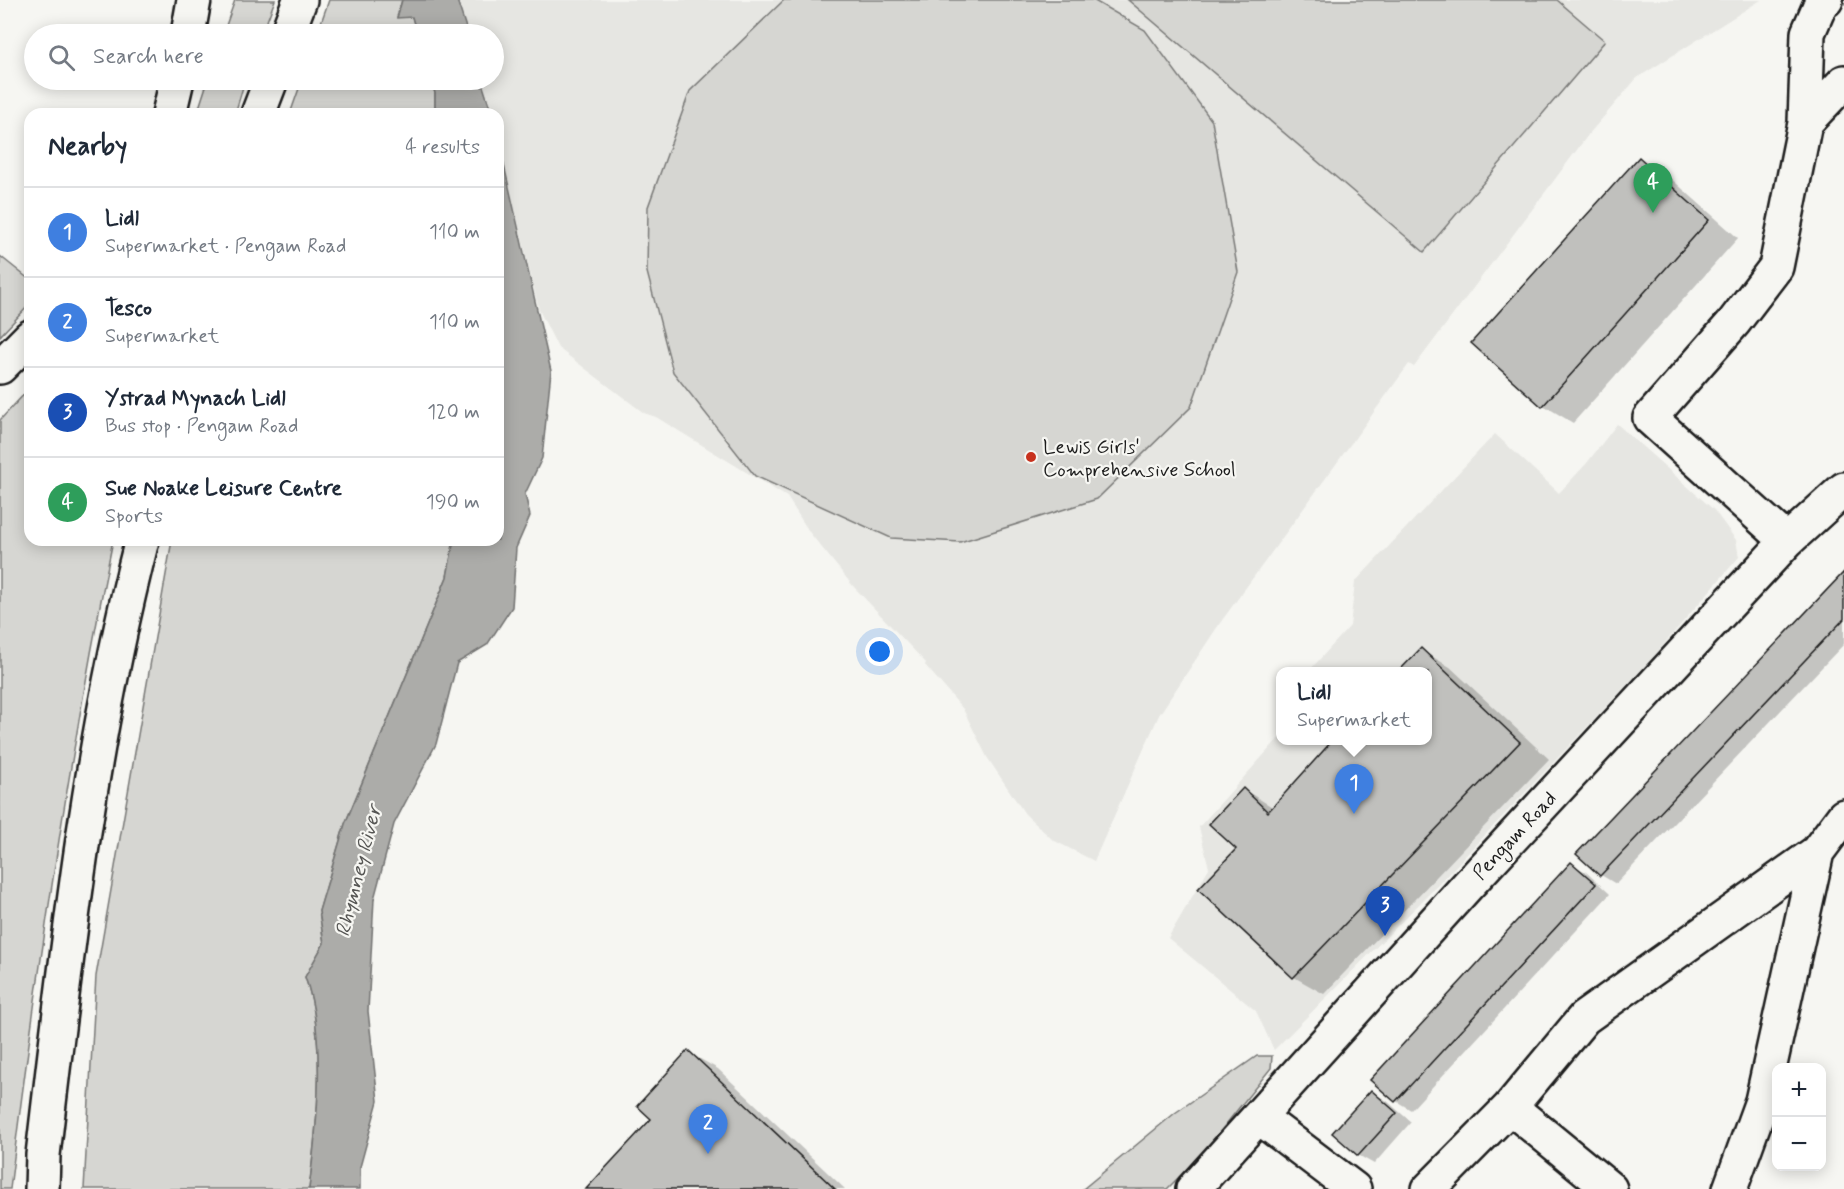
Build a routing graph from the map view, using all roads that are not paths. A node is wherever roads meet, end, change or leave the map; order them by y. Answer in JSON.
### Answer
{"nodes":[{"id":1,"x":194,"y":0,"type":"edge"},
{"id":2,"x":300,"y":0,"type":"edge"},
{"id":3,"x":1826,"y":0,"type":"edge"},
{"id":4,"x":190,"y":24,"type":"edge"},
{"id":5,"x":291,"y":24,"type":"edge"},
{"id":6,"x":1844,"y":82,"type":"edge"},
{"id":7,"x":175,"y":90,"type":"edge"},
{"id":8,"x":267,"y":90,"type":"edge"},
{"id":9,"x":170,"y":108,"type":"edge"},
{"id":10,"x":260,"y":108,"type":"edge"},
{"id":11,"x":1805,"y":123,"type":"junction"},
{"id":12,"x":24,"y":343,"type":"edge"},
{"id":13,"x":0,"y":367,"type":"edge"},
{"id":14,"x":1844,"y":489,"type":"edge"},
{"id":15,"x":1787,"y":541,"type":"junction"},
{"id":16,"x":141,"y":546,"type":"edge"},
{"id":17,"x":1844,"y":816,"type":"edge"},
{"id":18,"x":1817,"y":852,"type":"junction"},
{"id":19,"x":1510,"y":1107,"type":"junction"},
{"id":20,"x":1259,"y":1116,"type":"junction"},
{"id":21,"x":42,"y":1189,"type":"edge"},
{"id":22,"x":1193,"y":1189,"type":"edge"},
{"id":23,"x":1354,"y":1189,"type":"edge"},
{"id":24,"x":1429,"y":1189,"type":"edge"},
{"id":25,"x":1610,"y":1189,"type":"edge"},
{"id":26,"x":1730,"y":1189,"type":"edge"}],
"edges":[{"from":1,"to":4,"type":"street"},
{"from":2,"to":5,"type":"street"},
{"from":3,"to":11,"type":"street"},
{"from":6,"to":11,"type":"street"},
{"from":7,"to":9,"type":"street"},
{"from":8,"to":10,"type":"street"},
{"from":11,"to":15,"type":"street"},
{"from":12,"to":13,"type":"street"},
{"from":14,"to":15,"type":"street","name":"Pengam Road"},
{"from":15,"to":20,"type":"street","name":"Pengam Road"},
{"from":16,"to":21,"type":"street"},
{"from":17,"to":18,"type":"street"},
{"from":18,"to":19,"type":"street"},
{"from":18,"to":26,"type":"street"},
{"from":19,"to":24,"type":"street"},
{"from":19,"to":25,"type":"street"},
{"from":20,"to":22,"type":"street","name":"Pengam Road"},
{"from":20,"to":23,"type":"street"}]}
